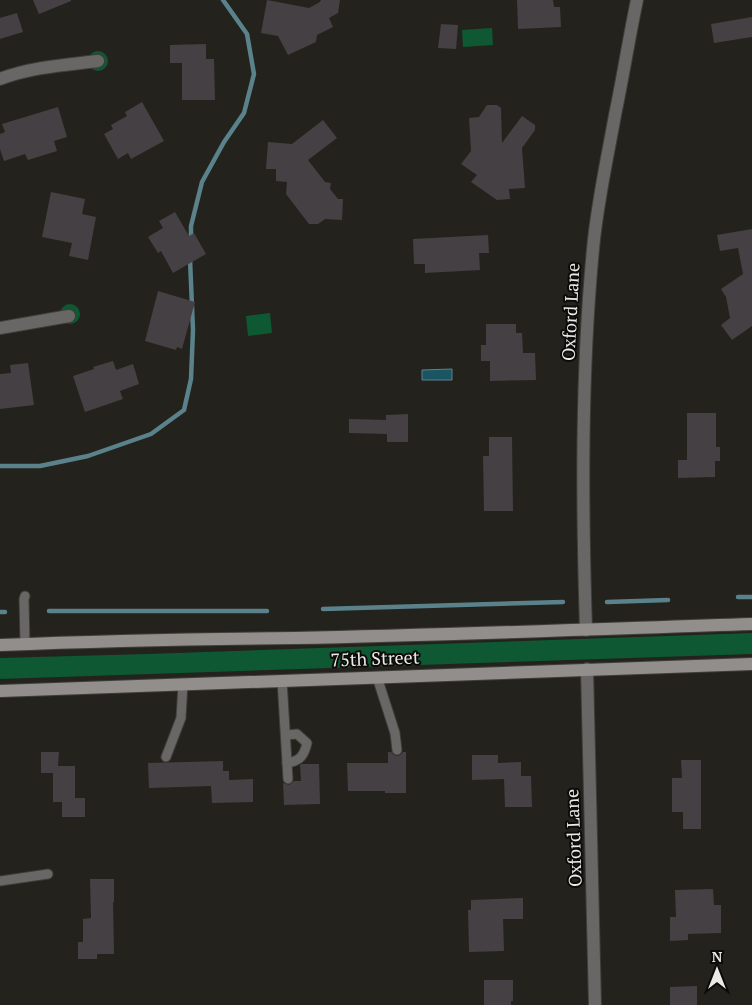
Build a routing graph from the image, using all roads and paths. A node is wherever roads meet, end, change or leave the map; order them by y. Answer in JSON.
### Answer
{"nodes":[{"id":1,"x":637,"y":0,"type":"edge"},
{"id":2,"x":98,"y":61,"type":"dead end"},
{"id":3,"x":0,"y":79,"type":"edge"},
{"id":4,"x":69,"y":316,"type":"dead end"},
{"id":5,"x":0,"y":328,"type":"edge"},
{"id":6,"x":25,"y":596,"type":"dead end"},
{"id":7,"x":752,"y":624,"type":"edge"},
{"id":8,"x":586,"y":630,"type":"junction"},
{"id":9,"x":24,"y":644,"type":"junction"},
{"id":10,"x":0,"y":645,"type":"edge"},
{"id":11,"x":752,"y":664,"type":"edge"},
{"id":12,"x":587,"y":669,"type":"junction"},
{"id":13,"x":377,"y":677,"type":"junction"},
{"id":14,"x":282,"y":680,"type":"junction"},
{"id":15,"x":183,"y":684,"type":"junction"},
{"id":16,"x":0,"y":691,"type":"edge"},
{"id":17,"x":286,"y":735,"type":"junction"},
{"id":18,"x":397,"y":750,"type":"dead end"},
{"id":19,"x":166,"y":757,"type":"dead end"},
{"id":20,"x":287,"y":763,"type":"junction"},
{"id":21,"x":288,"y":779,"type":"dead end"},
{"id":22,"x":48,"y":874,"type":"dead end"},
{"id":23,"x":0,"y":881,"type":"edge"},
{"id":24,"x":596,"y":1005,"type":"edge"}],
"edges":[{"from":1,"to":8,"type":"street","name":"Oxford Lane"},
{"from":2,"to":3,"type":"street"},
{"from":4,"to":5,"type":"street"},
{"from":6,"to":9,"type":"lane"},
{"from":7,"to":8,"type":"main road","name":"75th Street"},
{"from":8,"to":9,"type":"main road","name":"75th Street"},
{"from":9,"to":10,"type":"main road","name":"75th Street"},
{"from":11,"to":12,"type":"main road","name":"75th Street"},
{"from":12,"to":13,"type":"main road","name":"75th Street"},
{"from":12,"to":24,"type":"street","name":"Oxford Lane"},
{"from":13,"to":14,"type":"main road","name":"75th Street"},
{"from":13,"to":18,"type":"lane"},
{"from":14,"to":15,"type":"main road","name":"75th Street"},
{"from":14,"to":17,"type":"lane"},
{"from":15,"to":16,"type":"main road","name":"75th Street"},
{"from":15,"to":19,"type":"lane"},
{"from":17,"to":20,"type":"lane"},
{"from":17,"to":20,"type":"lane"},
{"from":20,"to":21,"type":"lane"},
{"from":22,"to":23,"type":"lane"}]}
